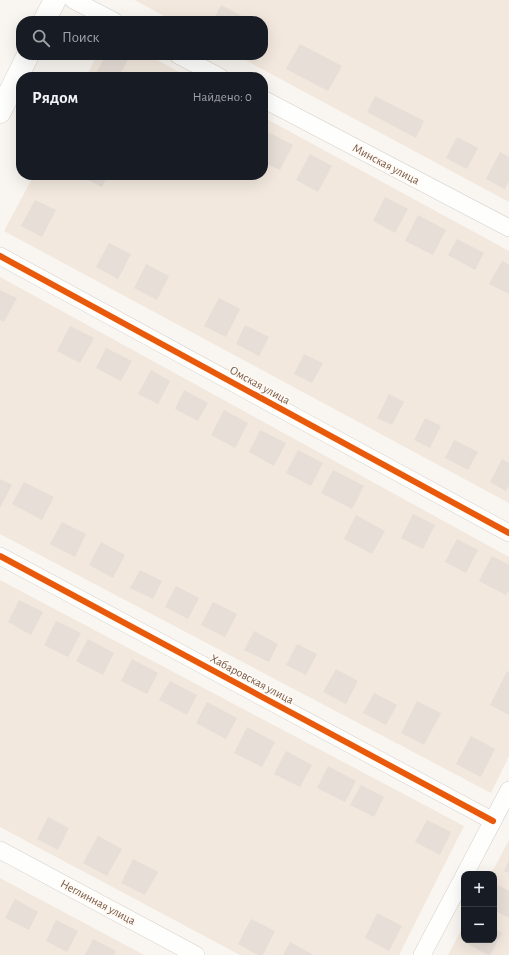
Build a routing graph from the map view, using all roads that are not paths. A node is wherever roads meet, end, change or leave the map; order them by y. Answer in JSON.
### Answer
{"nodes":[{"id":1,"x":55,"y":0,"type":"edge"},
{"id":2,"x":73,"y":0,"type":"edge"},
{"id":3,"x":47,"y":16,"type":"edge"},
{"id":4,"x":104,"y":16,"type":"edge"},
{"id":5,"x":26,"y":60,"type":"edge"},
{"id":6,"x":188,"y":60,"type":"edge"},
{"id":7,"x":20,"y":72,"type":"edge"},
{"id":8,"x":210,"y":72,"type":"edge"},
{"id":9,"x":16,"y":79,"type":"edge"},
{"id":10,"x":268,"y":102,"type":"edge"},
{"id":11,"x":0,"y":112,"type":"edge"},
{"id":12,"x":509,"y":228,"type":"edge"},
{"id":13,"x":0,"y":256,"type":"edge"},
{"id":14,"x":509,"y":533,"type":"edge"},
{"id":15,"x":0,"y":556,"type":"edge"},
{"id":16,"x":509,"y":790,"type":"edge"},
{"id":17,"x":493,"y":821,"type":"junction"},
{"id":18,"x":0,"y":850,"type":"edge"},
{"id":19,"x":466,"y":871,"type":"edge"},
{"id":20,"x":461,"y":881,"type":"edge"},
{"id":21,"x":196,"y":955,"type":"edge"},
{"id":22,"x":422,"y":955,"type":"edge"}],
"edges":[{"from":1,"to":3,"type":"main road"},
{"from":2,"to":4,"type":"street"},
{"from":5,"to":7,"type":"main road"},
{"from":6,"to":8,"type":"street"},
{"from":9,"to":11,"type":"main road"},
{"from":10,"to":12,"type":"street","name":"Минская улица"},
{"from":13,"to":14,"type":"street","name":"Омская улица"},
{"from":15,"to":17,"type":"street","name":"Хабаровская улица"},
{"from":16,"to":17,"type":"street"},
{"from":17,"to":19,"type":"street"},
{"from":18,"to":21,"type":"street","name":"Неглинная улица"},
{"from":20,"to":22,"type":"street"}]}
